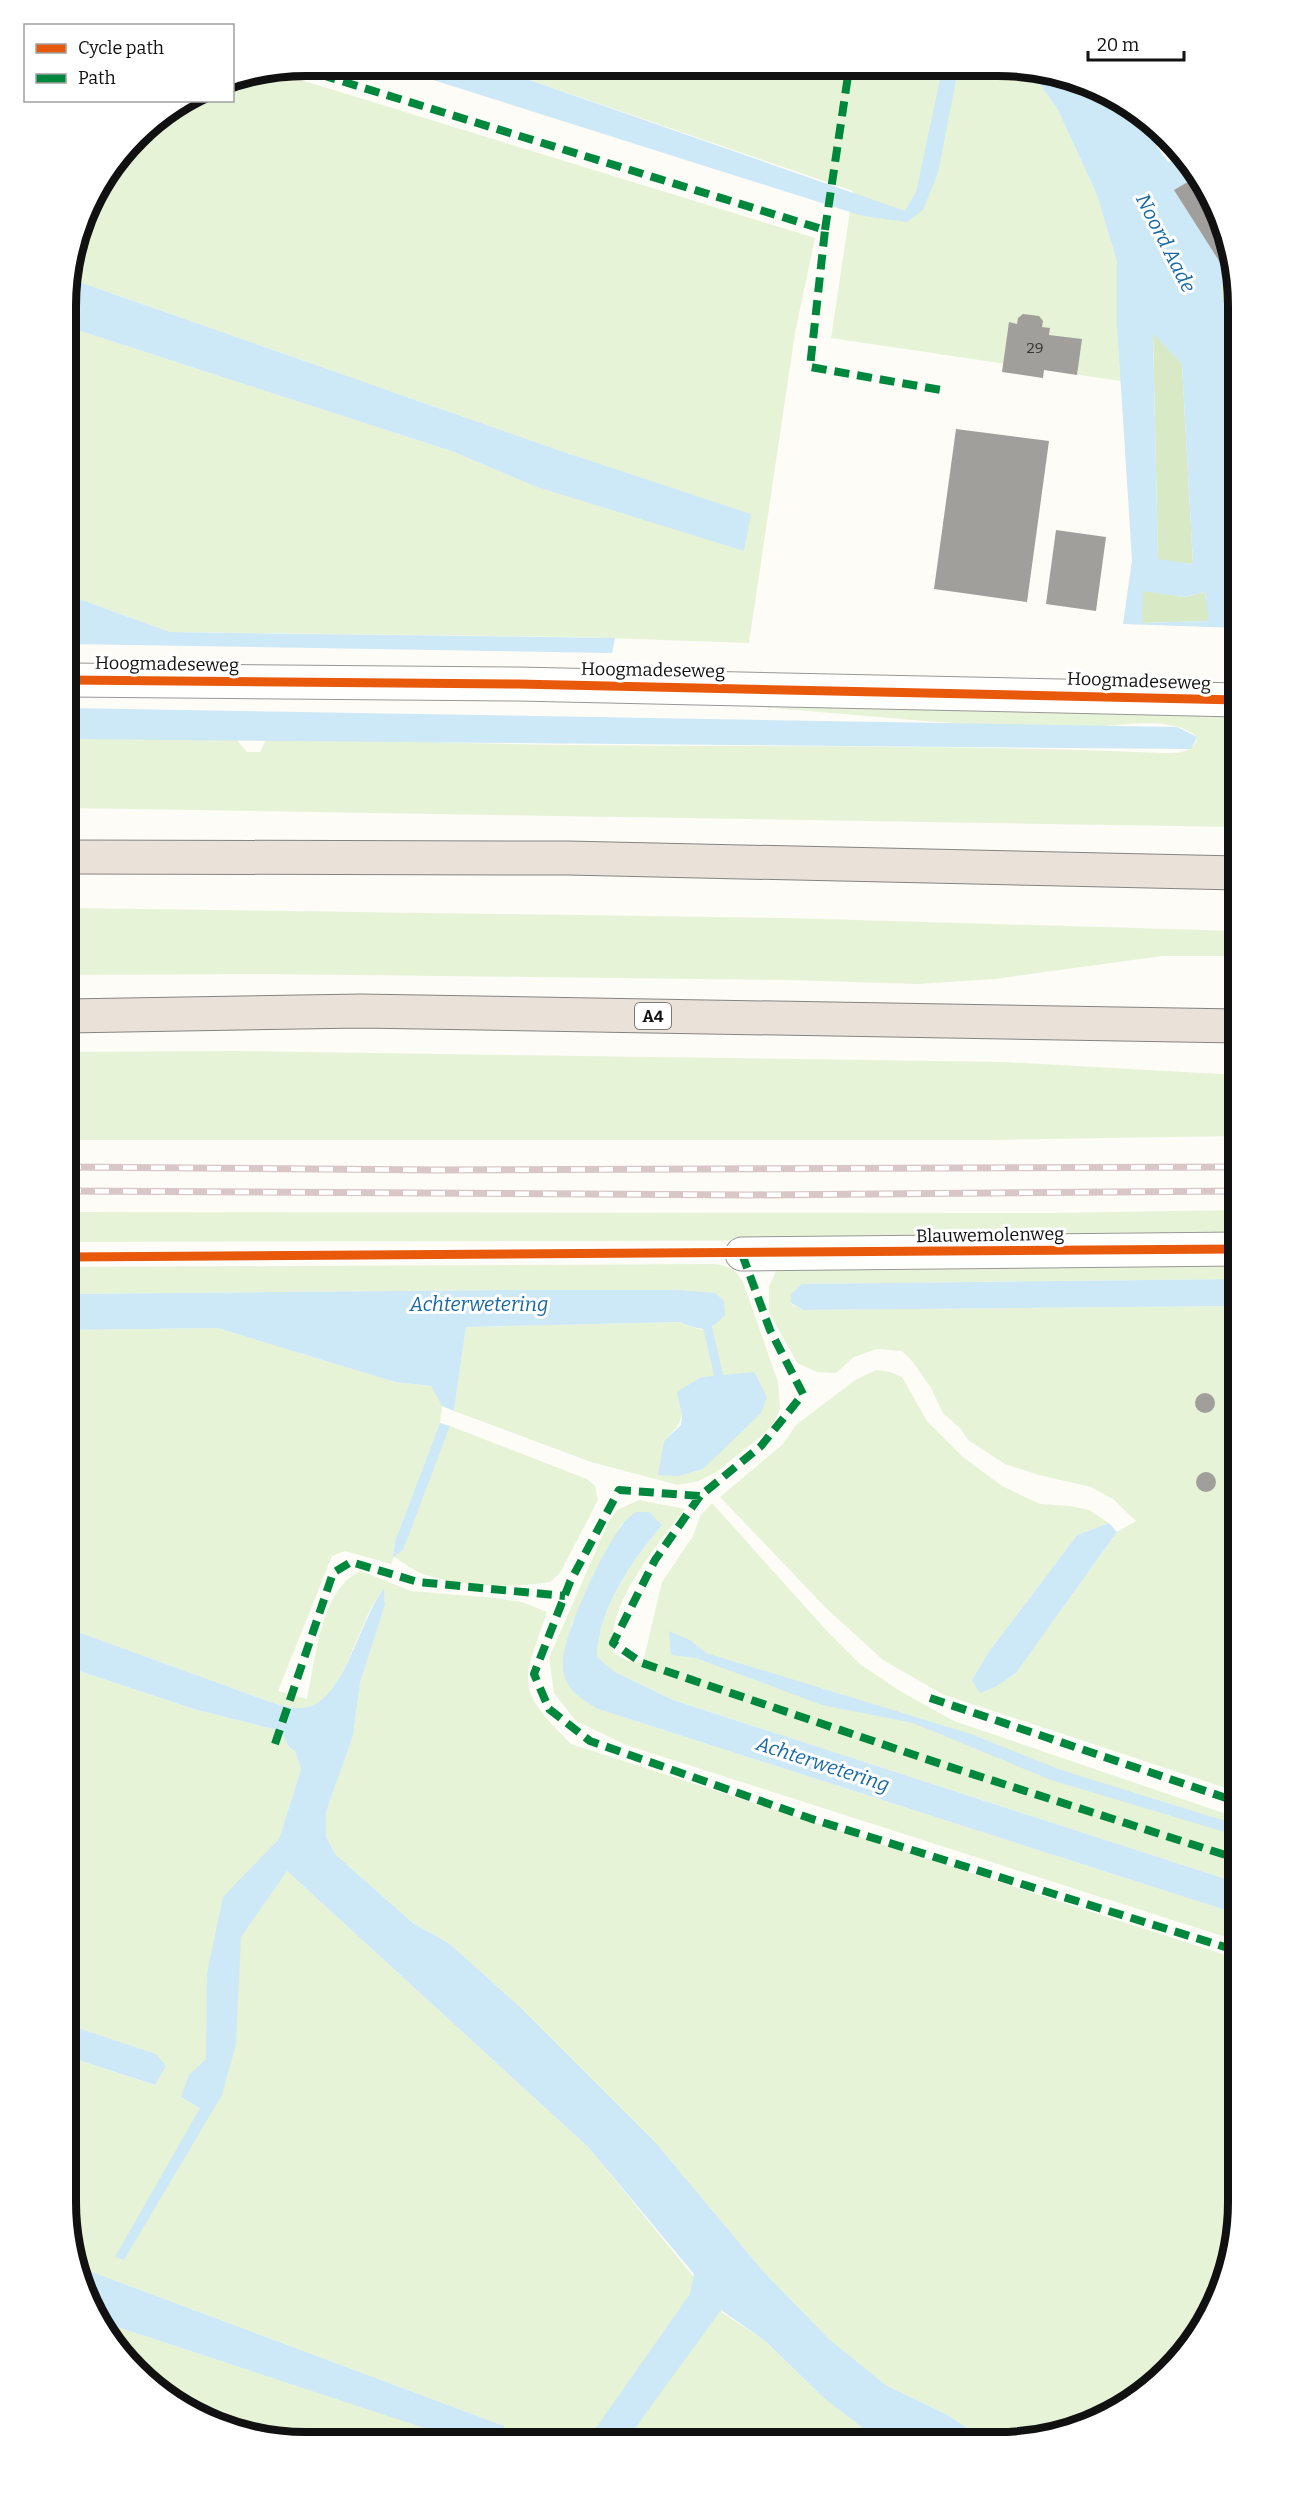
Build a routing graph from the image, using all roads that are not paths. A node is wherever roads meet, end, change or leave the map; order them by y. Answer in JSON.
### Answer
{"nodes":[{"id":1,"x":76,"y":680,"type":"edge"},
{"id":2,"x":1228,"y":700,"type":"edge"},
{"id":3,"x":76,"y":857,"type":"edge"},
{"id":4,"x":1228,"y":873,"type":"edge"},
{"id":5,"x":76,"y":1016,"type":"edge"},
{"id":6,"x":1228,"y":1026,"type":"edge"},
{"id":7,"x":1228,"y":1249,"type":"edge"},
{"id":8,"x":742,"y":1254,"type":"dead end"}],
"edges":[{"from":1,"to":2,"type":"street","name":"Hoogmadeseweg"},
{"from":3,"to":4,"type":"highway"},
{"from":5,"to":6,"type":"highway","number":"A4"},
{"from":7,"to":8,"type":"street","name":"Blauwemolenweg"}]}
